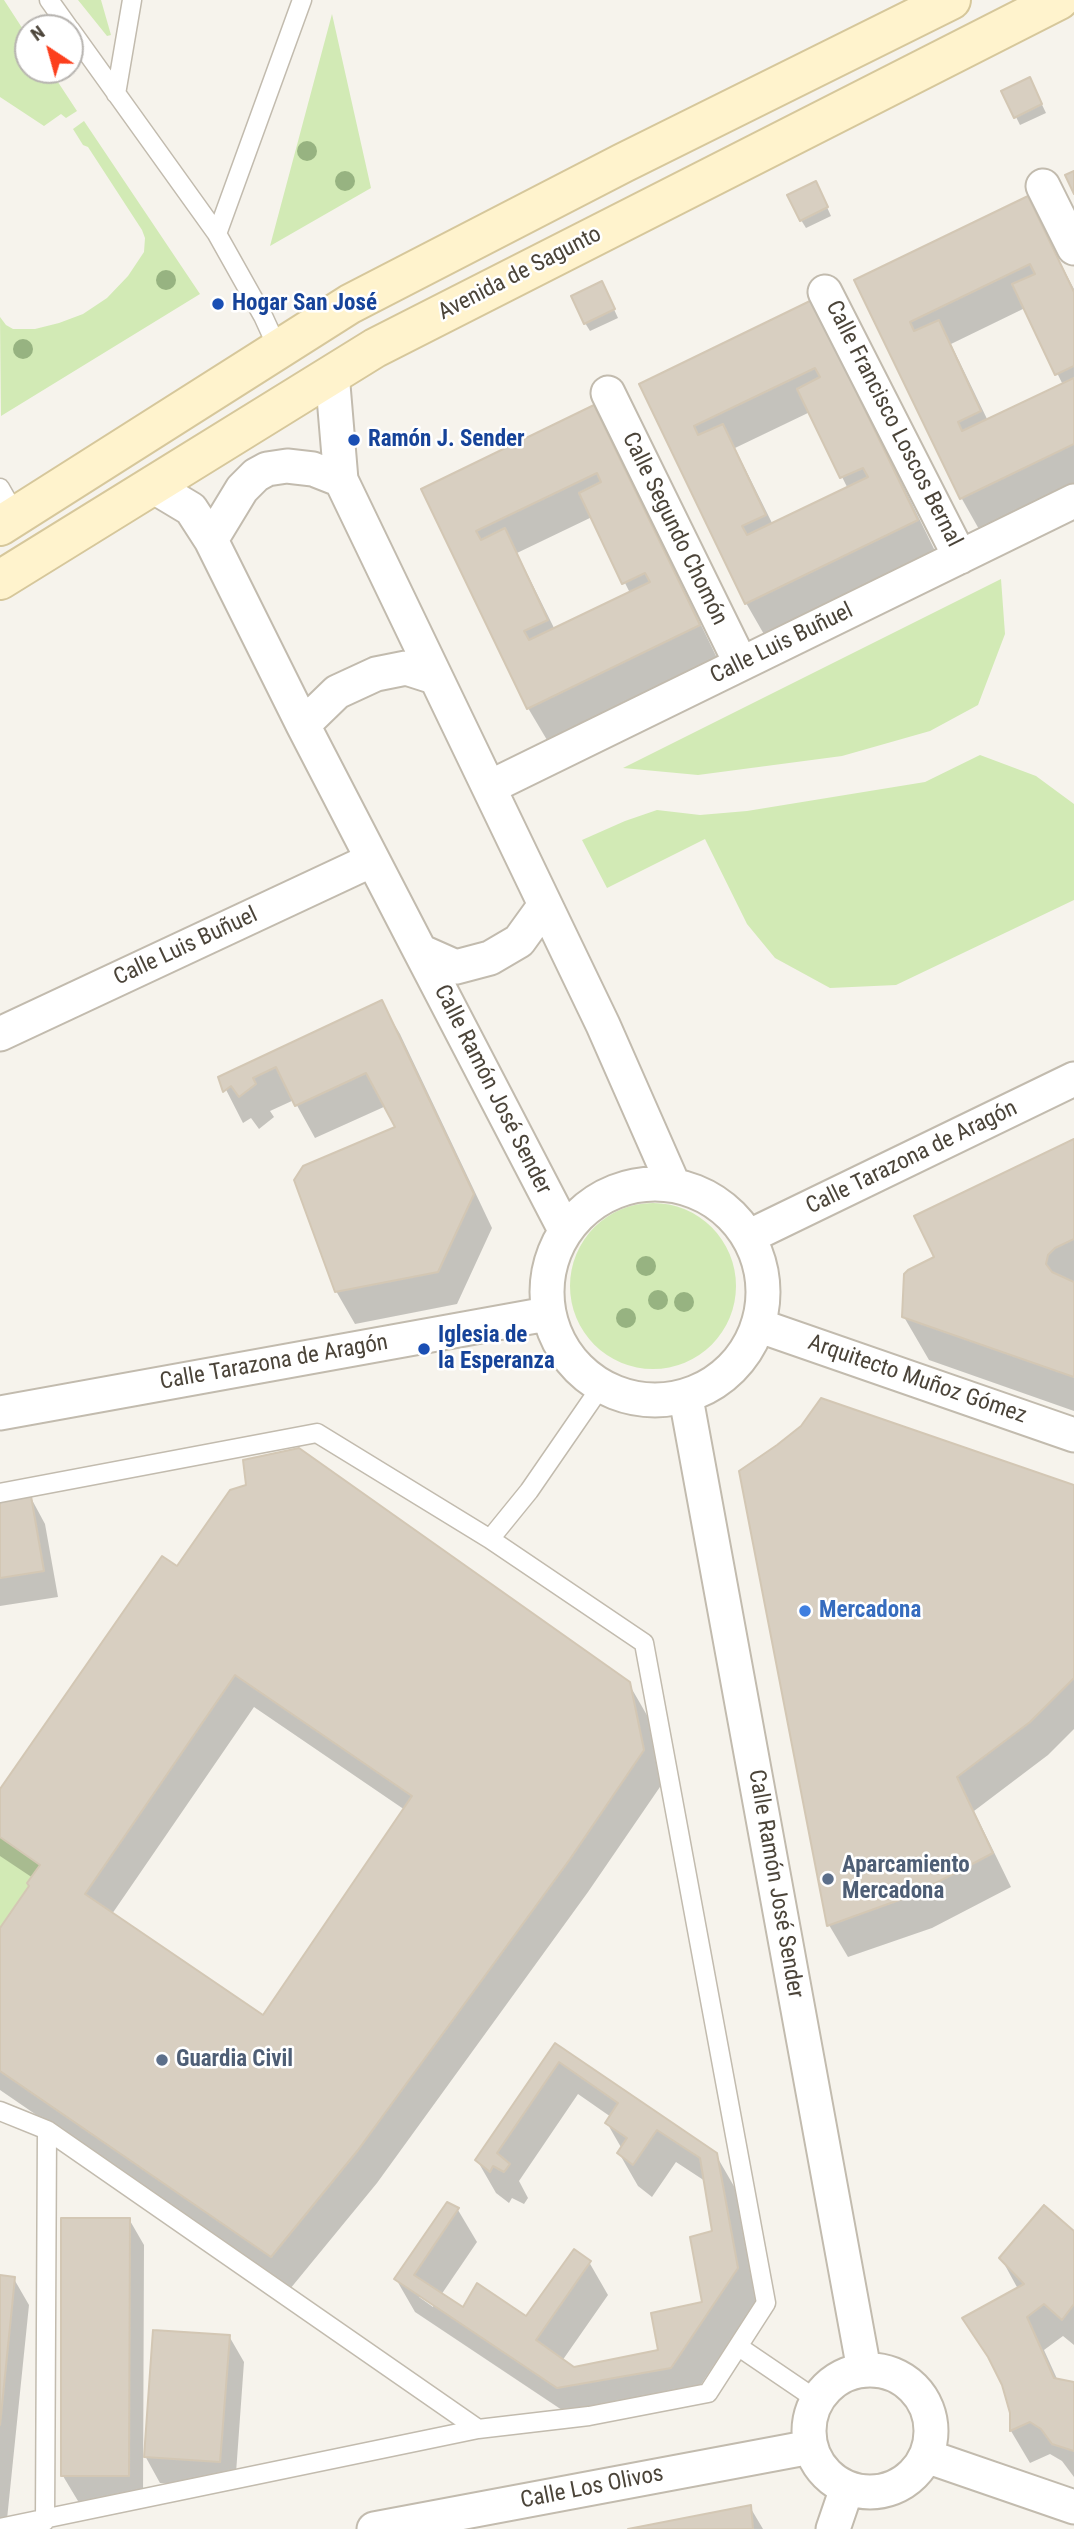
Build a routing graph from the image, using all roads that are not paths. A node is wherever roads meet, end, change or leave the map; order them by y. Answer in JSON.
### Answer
{"nodes":[{"id":1,"x":132,"y":0,"type":"edge"},
{"id":2,"x":302,"y":0,"type":"edge"},
{"id":3,"x":951,"y":0,"type":"edge"},
{"id":4,"x":1059,"y":0,"type":"edge"},
{"id":5,"x":84,"y":49,"type":"edge"},
{"id":6,"x":116,"y":94,"type":"junction"},
{"id":7,"x":1043,"y":186,"type":"dead end"},
{"id":8,"x":217,"y":234,"type":"junction"},
{"id":9,"x":1074,"y":248,"type":"edge"},
{"id":10,"x":825,"y":292,"type":"dead end"},
{"id":11,"x":279,"y":351,"type":"junction"},
{"id":12,"x":332,"y":373,"type":"junction"},
{"id":13,"x":608,"y":393,"type":"dead end"},
{"id":14,"x":341,"y":480,"type":"junction"},
{"id":15,"x":152,"y":485,"type":"junction"},
{"id":16,"x":1074,"y":501,"type":"edge"},
{"id":17,"x":5,"y":510,"type":"edge"},
{"id":18,"x":211,"y":540,"type":"junction"},
{"id":19,"x":960,"y":557,"type":"junction"},
{"id":20,"x":0,"y":580,"type":"edge"},
{"id":21,"x":741,"y":664,"type":"junction"},
{"id":22,"x":434,"y":677,"type":"junction"},
{"id":23,"x":303,"y":725,"type":"junction"},
{"id":24,"x":489,"y":787,"type":"junction"},
{"id":25,"x":372,"y":860,"type":"junction"},
{"id":26,"x":545,"y":905,"type":"junction"},
{"id":27,"x":420,"y":951,"type":"junction"},
{"id":28,"x":0,"y":1034,"type":"edge"},
{"id":29,"x":1074,"y":1079,"type":"edge"},
{"id":30,"x":673,"y":1184,"type":"junction"},
{"id":31,"x":565,"y":1230,"type":"junction"},
{"id":32,"x":750,"y":1236,"type":"junction"},
{"id":33,"x":547,"y":1314,"type":"junction"},
{"id":34,"x":760,"y":1326,"type":"junction"},
{"id":35,"x":600,"y":1388,"type":"junction"},
{"id":36,"x":686,"y":1398,"type":"junction"},
{"id":37,"x":0,"y":1413,"type":"edge"},
{"id":38,"x":1074,"y":1435,"type":"edge"},
{"id":39,"x":0,"y":1493,"type":"edge"},
{"id":40,"x":490,"y":1539,"type":"junction"},
{"id":41,"x":0,"y":2111,"type":"edge"},
{"id":42,"x":47,"y":2130,"type":"junction"},
{"id":43,"x":739,"y":2347,"type":"junction"},
{"id":44,"x":864,"y":2370,"type":"junction"},
{"id":45,"x":817,"y":2400,"type":"junction"},
{"id":46,"x":478,"y":2428,"type":"junction"},
{"id":47,"x":811,"y":2446,"type":"junction"},
{"id":48,"x":926,"y":2456,"type":"junction"},
{"id":49,"x":847,"y":2488,"type":"junction"},
{"id":50,"x":1074,"y":2507,"type":"edge"},
{"id":51,"x":45,"y":2521,"type":"junction"},
{"id":52,"x":0,"y":2528,"type":"edge"},
{"id":53,"x":374,"y":2529,"type":"edge"},
{"id":54,"x":833,"y":2529,"type":"edge"}],
"edges":[{"from":1,"to":6,"type":"lane"},
{"from":2,"to":8,"type":"lane"},
{"from":3,"to":11,"type":"main road"},
{"from":4,"to":12,"type":"main road","name":"Avenida de Sagunto"},
{"from":5,"to":6,"type":"lane"},
{"from":6,"to":8,"type":"lane"},
{"from":7,"to":9,"type":"street"},
{"from":8,"to":11,"type":"lane"},
{"from":10,"to":19,"type":"street","name":"Calle Francisco Loscos Bernal"},
{"from":11,"to":17,"type":"main road"},
{"from":12,"to":14,"type":"street"},
{"from":12,"to":15,"type":"main road","name":"Avenida de Sagunto"},
{"from":13,"to":21,"type":"street","name":"Calle Segundo Chomón"},
{"from":14,"to":18,"type":"street"},
{"from":14,"to":22,"type":"street"},
{"from":15,"to":18,"type":"street"},
{"from":15,"to":20,"type":"main road","name":"Avenida de Sagunto"},
{"from":16,"to":19,"type":"street","name":"Calle Luis Buñuel"},
{"from":18,"to":23,"type":"street"},
{"from":19,"to":21,"type":"street","name":"Calle Luis Buñuel"},
{"from":21,"to":24,"type":"street","name":"Calle Luis Buñuel"},
{"from":22,"to":23,"type":"street"},
{"from":22,"to":24,"type":"street"},
{"from":23,"to":25,"type":"street"},
{"from":24,"to":26,"type":"street"},
{"from":25,"to":27,"type":"street","name":"Calle Ramón José Sender"},
{"from":25,"to":28,"type":"street","name":"Calle Luis Buñuel"},
{"from":26,"to":27,"type":"street"},
{"from":26,"to":30,"type":"street"},
{"from":27,"to":31,"type":"street","name":"Calle Ramón José Sender"},
{"from":29,"to":32,"type":"street","name":"Calle Tarazona de Aragón"},
{"from":30,"to":31,"type":"street"},
{"from":30,"to":32,"type":"street"},
{"from":31,"to":33,"type":"street"},
{"from":32,"to":34,"type":"street"},
{"from":33,"to":35,"type":"street"},
{"from":33,"to":37,"type":"street","name":"Calle Tarazona de Aragón"},
{"from":34,"to":36,"type":"street"},
{"from":34,"to":38,"type":"street","name":"Arquitecto Muñoz Gómez"},
{"from":35,"to":36,"type":"street"},
{"from":35,"to":40,"type":"lane"},
{"from":36,"to":44,"type":"street","name":"Calle Ramón José Sender"},
{"from":39,"to":40,"type":"lane"},
{"from":40,"to":43,"type":"lane"},
{"from":41,"to":42,"type":"lane"},
{"from":42,"to":46,"type":"lane"},
{"from":42,"to":51,"type":"lane"},
{"from":43,"to":45,"type":"lane"},
{"from":43,"to":46,"type":"lane"},
{"from":44,"to":45,"type":"street"},
{"from":44,"to":48,"type":"street"},
{"from":45,"to":47,"type":"street"},
{"from":46,"to":51,"type":"lane"},
{"from":47,"to":49,"type":"street"},
{"from":47,"to":53,"type":"street","name":"Calle Los Olivos"},
{"from":48,"to":49,"type":"street"},
{"from":48,"to":50,"type":"street"},
{"from":49,"to":54,"type":"street"},
{"from":51,"to":52,"type":"lane"}]}
